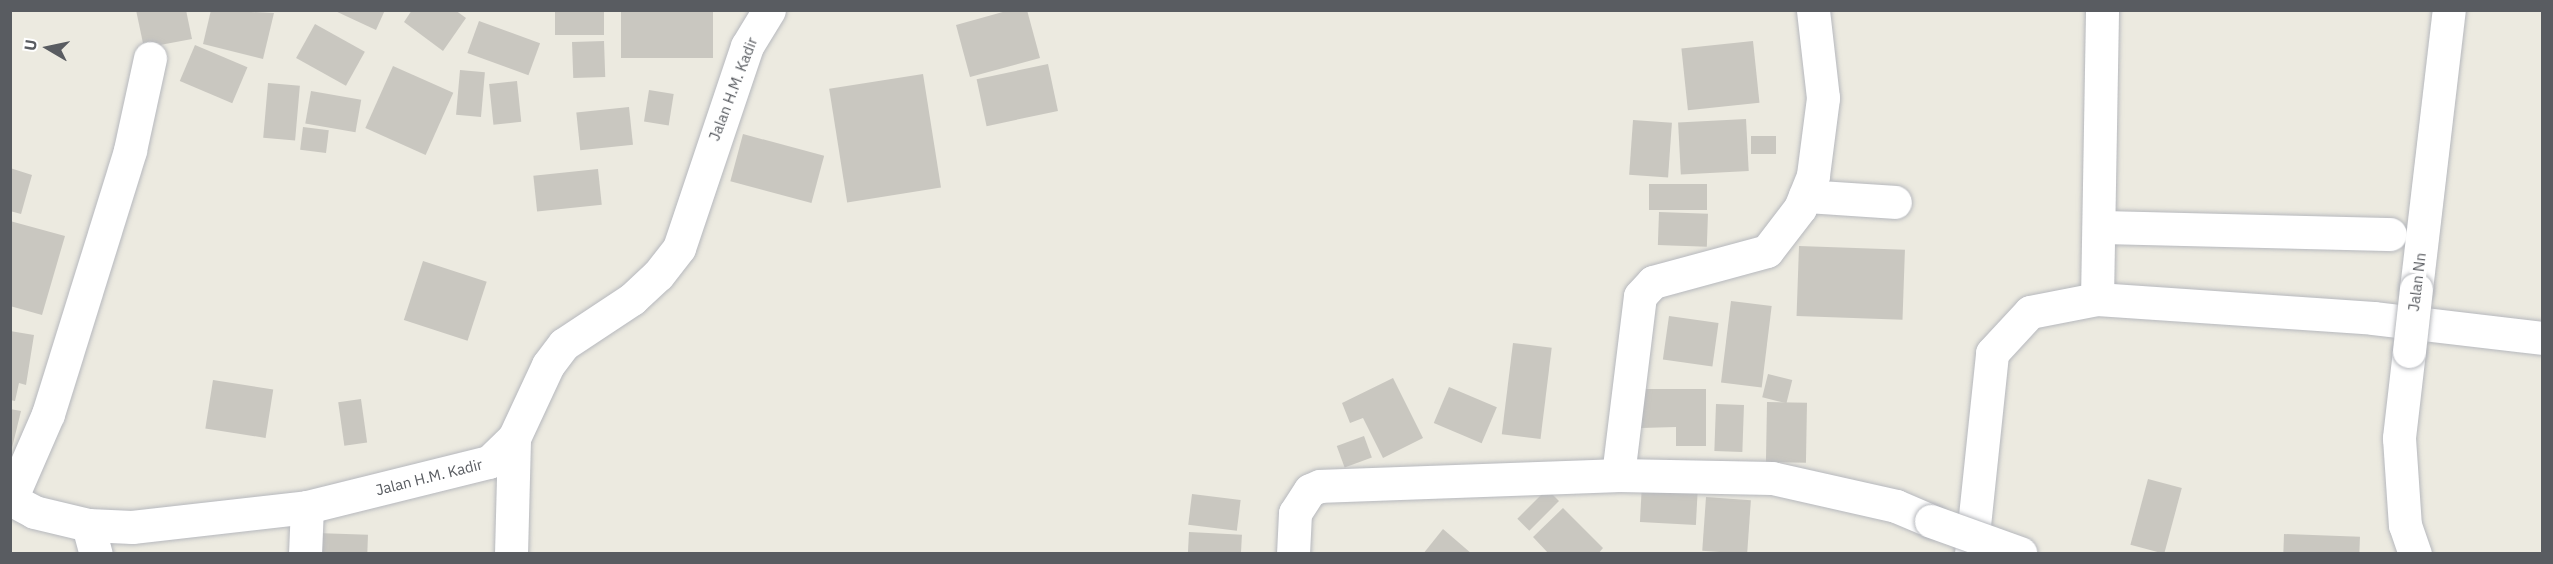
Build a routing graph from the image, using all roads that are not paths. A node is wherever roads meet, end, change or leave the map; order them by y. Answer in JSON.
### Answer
{"nodes":[{"id":1,"x":769,"y":10,"type":"edge"},
{"id":2,"x":1813,"y":10,"type":"edge"},
{"id":3,"x":2102,"y":10,"type":"edge"},
{"id":4,"x":2449,"y":10,"type":"edge"},
{"id":5,"x":150,"y":58,"type":"dead end"},
{"id":6,"x":1805,"y":195,"type":"junction"},
{"id":7,"x":1895,"y":202,"type":"dead end"},
{"id":8,"x":2099,"y":227,"type":"junction"},
{"id":9,"x":2390,"y":234,"type":"dead end"},
{"id":10,"x":2097,"y":299,"type":"junction"},
{"id":11,"x":2542,"y":338,"type":"edge"},
{"id":12,"x":514,"y":438,"type":"junction"},
{"id":13,"x":1618,"y":475,"type":"junction"},
{"id":14,"x":11,"y":499,"type":"edge"},
{"id":15,"x":307,"y":507,"type":"junction"},
{"id":16,"x":92,"y":539,"type":"edge"},
{"id":17,"x":2022,"y":553,"type":"edge"},
{"id":18,"x":305,"y":554,"type":"edge"},
{"id":19,"x":512,"y":554,"type":"edge"},
{"id":20,"x":1293,"y":554,"type":"edge"},
{"id":21,"x":1971,"y":554,"type":"edge"},
{"id":22,"x":2415,"y":554,"type":"edge"}],
"edges":[{"from":1,"to":12,"type":"street","name":"Jalan H.M. Kadir"},
{"from":2,"to":6,"type":"street"},
{"from":3,"to":8,"type":"street"},
{"from":4,"to":22,"type":"street","name":"Jalan Nn","bridge":true},
{"from":5,"to":14,"type":"street"},
{"from":6,"to":7,"type":"street"},
{"from":6,"to":13,"type":"street"},
{"from":8,"to":9,"type":"street"},
{"from":8,"to":10,"type":"street"},
{"from":10,"to":11,"type":"street"},
{"from":10,"to":21,"type":"street"},
{"from":12,"to":15,"type":"street","name":"Jalan H.M. Kadir"},
{"from":12,"to":19,"type":"street"},
{"from":13,"to":17,"type":"street","bridge":true},
{"from":13,"to":20,"type":"street"},
{"from":14,"to":16,"type":"street","name":"Jalan H.M. Kadir"},
{"from":15,"to":16,"type":"street","name":"Jalan H.M. Kadir"},
{"from":15,"to":18,"type":"street"}]}
